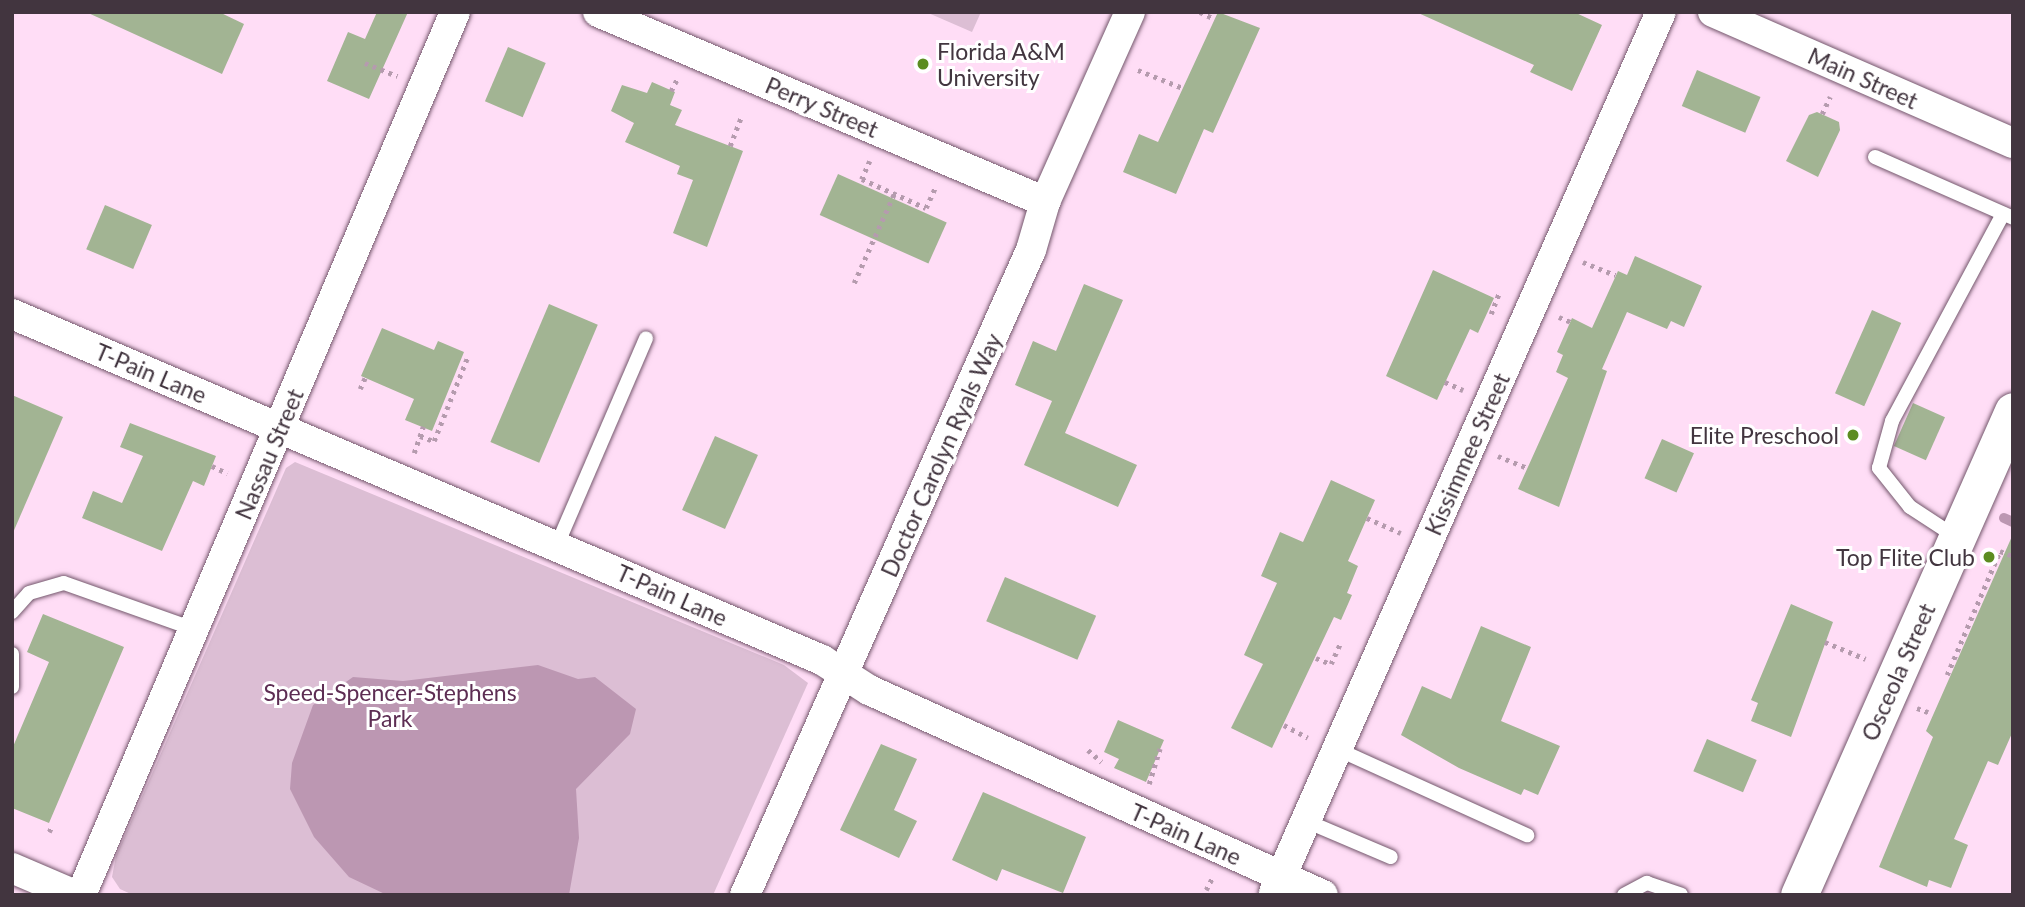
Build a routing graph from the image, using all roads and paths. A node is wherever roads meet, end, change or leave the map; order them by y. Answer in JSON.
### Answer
{"nodes":[{"id":1,"x":455,"y":12,"type":"edge"},
{"id":2,"x":598,"y":12,"type":"edge"},
{"id":3,"x":1130,"y":12,"type":"edge"},
{"id":4,"x":1200,"y":12,"type":"edge"},
{"id":5,"x":1661,"y":12,"type":"edge"},
{"id":6,"x":1713,"y":12,"type":"edge"},
{"id":7,"x":1215,"y":19,"type":"dead end"},
{"id":8,"x":366,"y":60,"type":"dead end"},
{"id":9,"x":1130,"y":67,"type":"dead end"},
{"id":10,"x":362,"y":69,"type":"dead end"},
{"id":11,"x":675,"y":83,"type":"dead end"},
{"id":12,"x":1183,"y":88,"type":"dead end"},
{"id":13,"x":671,"y":91,"type":"dead end"},
{"id":14,"x":1825,"y":106,"type":"dead end"},
{"id":15,"x":1822,"y":114,"type":"dead end"},
{"id":16,"x":741,"y":118,"type":"dead end"},
{"id":17,"x":883,"y":133,"type":"junction"},
{"id":18,"x":2013,"y":143,"type":"edge"},
{"id":19,"x":730,"y":146,"type":"dead end"},
{"id":20,"x":1875,"y":157,"type":"dead end"},
{"id":21,"x":947,"y":160,"type":"junction"},
{"id":22,"x":894,"y":194,"type":"junction"},
{"id":23,"x":1045,"y":202,"type":"junction"},
{"id":24,"x":2008,"y":216,"type":"edge"},
{"id":25,"x":854,"y":283,"type":"dead end"},
{"id":26,"x":1500,"y":291,"type":"dead end"},
{"id":27,"x":12,"y":314,"type":"edge"},
{"id":28,"x":1491,"y":314,"type":"dead end"},
{"id":29,"x":646,"y":338,"type":"dead end"},
{"id":30,"x":468,"y":356,"type":"dead end"},
{"id":31,"x":365,"y":378,"type":"dead end"},
{"id":32,"x":360,"y":389,"type":"dead end"},
{"id":33,"x":2013,"y":411,"type":"edge"},
{"id":34,"x":280,"y":428,"type":"junction"},
{"id":35,"x":420,"y":436,"type":"dead end"},
{"id":36,"x":1367,"y":518,"type":"dead end"},
{"id":37,"x":1403,"y":534,"type":"dead end"},
{"id":38,"x":1957,"y":538,"type":"junction"},
{"id":39,"x":558,"y":545,"type":"junction"},
{"id":40,"x":2013,"y":556,"type":"edge"},
{"id":41,"x":12,"y":612,"type":"edge"},
{"id":42,"x":194,"y":628,"type":"junction"},
{"id":43,"x":1825,"y":642,"type":"dead end"},
{"id":44,"x":1340,"y":644,"type":"dead end"},
{"id":45,"x":12,"y":654,"type":"edge"},
{"id":46,"x":1316,"y":658,"type":"dead end"},
{"id":47,"x":1874,"y":662,"type":"dead end"},
{"id":48,"x":844,"y":675,"type":"junction"},
{"id":49,"x":1947,"y":675,"type":"dead end"},
{"id":50,"x":12,"y":687,"type":"edge"},
{"id":51,"x":1920,"y":709,"type":"dead end"},
{"id":52,"x":1928,"y":712,"type":"dead end"},
{"id":53,"x":1160,"y":749,"type":"dead end"},
{"id":54,"x":1337,"y":749,"type":"junction"},
{"id":55,"x":1088,"y":750,"type":"dead end"},
{"id":56,"x":1112,"y":772,"type":"dead end"},
{"id":57,"x":1136,"y":783,"type":"dead end"},
{"id":58,"x":1306,"y":821,"type":"junction"},
{"id":59,"x":1527,"y":835,"type":"dead end"},
{"id":60,"x":1391,"y":857,"type":"dead end"},
{"id":61,"x":12,"y":868,"type":"edge"},
{"id":62,"x":1278,"y":886,"type":"edge"},
{"id":63,"x":75,"y":895,"type":"edge"},
{"id":64,"x":80,"y":895,"type":"edge"},
{"id":65,"x":745,"y":895,"type":"edge"},
{"id":66,"x":1324,"y":895,"type":"edge"},
{"id":67,"x":1624,"y":895,"type":"edge"},
{"id":68,"x":1681,"y":895,"type":"edge"},
{"id":69,"x":1799,"y":895,"type":"edge"}],
"edges":[{"from":1,"to":34,"type":"street","name":"Nassau Street"},
{"from":2,"to":17,"type":"street","name":"Perry Street"},
{"from":3,"to":23,"type":"street","name":"Doctor Carolyn Ryals Way"},
{"from":4,"to":7,"type":"path"},
{"from":5,"to":54,"type":"street","name":"Kissimmee Street"},
{"from":6,"to":18,"type":"street","name":"Main Street"},
{"from":8,"to":10,"type":"path"},
{"from":9,"to":12,"type":"path"},
{"from":11,"to":13,"type":"path"},
{"from":14,"to":15,"type":"path"},
{"from":16,"to":19,"type":"path"},
{"from":17,"to":21,"type":"street","name":"Perry Street"},
{"from":17,"to":22,"type":"path"},
{"from":20,"to":24,"type":"lane"},
{"from":21,"to":22,"type":"path"},
{"from":21,"to":23,"type":"street","name":"Perry Street"},
{"from":22,"to":25,"type":"path"},
{"from":23,"to":48,"type":"street","name":"Doctor Carolyn Ryals Way"},
{"from":24,"to":38,"type":"lane"},
{"from":26,"to":28,"type":"path"},
{"from":27,"to":34,"type":"street","name":"T-Pain Lane"},
{"from":29,"to":39,"type":"lane"},
{"from":30,"to":35,"type":"path"},
{"from":31,"to":32,"type":"path"},
{"from":33,"to":38,"type":"street","name":"Osceola Street"},
{"from":34,"to":39,"type":"street","name":"T-Pain Lane"},
{"from":34,"to":42,"type":"street","name":"Nassau Street"},
{"from":36,"to":37,"type":"path"},
{"from":38,"to":69,"type":"street","name":"Osceola Street"},
{"from":39,"to":48,"type":"street","name":"T-Pain Lane"},
{"from":40,"to":49,"type":"path"},
{"from":41,"to":42,"type":"lane"},
{"from":42,"to":64,"type":"street","name":"Nassau Street"},
{"from":43,"to":47,"type":"path"},
{"from":44,"to":46,"type":"path"},
{"from":45,"to":50,"type":"lane"},
{"from":48,"to":62,"type":"street","name":"T-Pain Lane"},
{"from":48,"to":65,"type":"street","name":"Doctor Carolyn Ryals Way"},
{"from":51,"to":52,"type":"path"},
{"from":53,"to":57,"type":"path"},
{"from":54,"to":58,"type":"street","name":"Kissimmee Street"},
{"from":54,"to":59,"type":"lane"},
{"from":55,"to":56,"type":"path"},
{"from":58,"to":60,"type":"lane"},
{"from":58,"to":62,"type":"street","name":"Kissimmee Street"},
{"from":61,"to":63,"type":"street"},
{"from":62,"to":66,"type":"street","name":"T-Pain Lane"},
{"from":67,"to":68,"type":"lane"}]}
